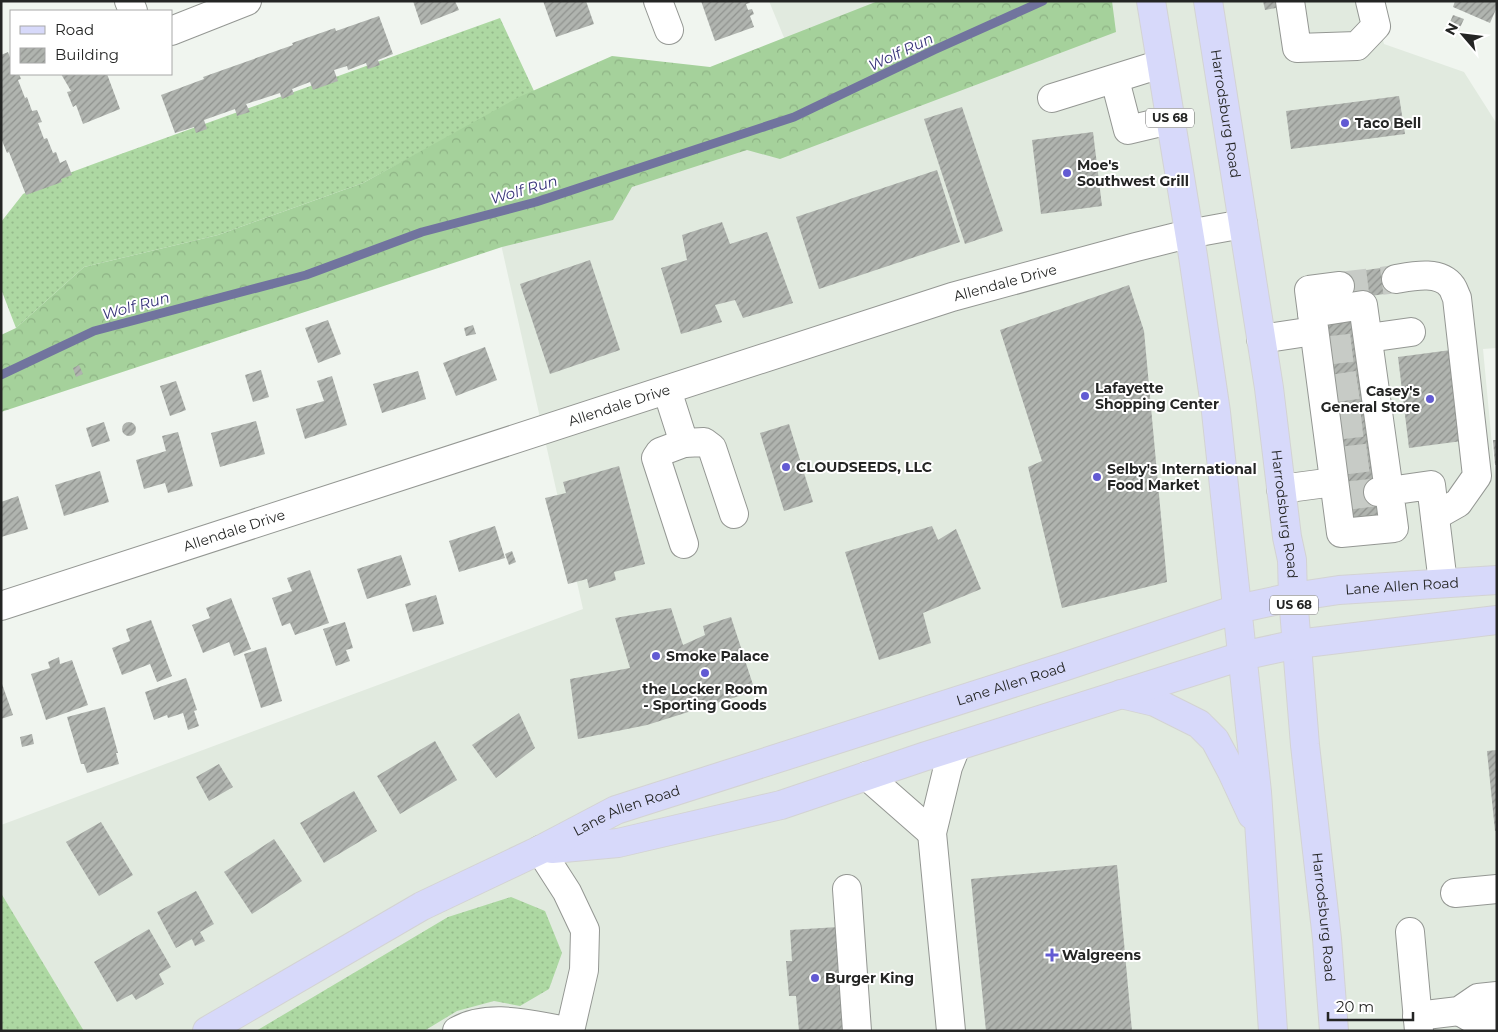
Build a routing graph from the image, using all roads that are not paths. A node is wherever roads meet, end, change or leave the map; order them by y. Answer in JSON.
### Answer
{"nodes":[{"id":1,"x":247,"y":1,"type":"edge"},
{"id":2,"x":658,"y":1,"type":"edge"},
{"id":3,"x":1151,"y":1,"type":"edge"},
{"id":4,"x":1208,"y":1,"type":"edge"},
{"id":5,"x":1290,"y":1,"type":"edge"},
{"id":6,"x":1373,"y":14,"type":"edge"},
{"id":7,"x":669,"y":30,"type":"dead end"},
{"id":8,"x":172,"y":31,"type":"edge"},
{"id":9,"x":1161,"y":64,"type":"junction"},
{"id":10,"x":1115,"y":80,"type":"junction"},
{"id":11,"x":1052,"y":98,"type":"dead end"},
{"id":12,"x":1170,"y":120,"type":"junction"},
{"id":13,"x":1243,"y":224,"type":"junction"},
{"id":14,"x":1188,"y":234,"type":"junction"},
{"id":15,"x":1396,"y":278,"type":"tunnel mouth"},
{"id":16,"x":1340,"y":286,"type":"tunnel mouth"},
{"id":17,"x":1411,"y":332,"type":"dead end"},
{"id":18,"x":1317,"y":337,"type":"junction"},
{"id":19,"x":1261,"y":339,"type":"junction"},
{"id":20,"x":1365,"y":344,"type":"junction"},
{"id":21,"x":667,"y":390,"type":"junction"},
{"id":22,"x":684,"y":443,"type":"junction"},
{"id":23,"x":1337,"y":480,"type":"junction"},
{"id":24,"x":1281,"y":489,"type":"junction"},
{"id":25,"x":1383,"y":491,"type":"junction"},
{"id":26,"x":734,"y":514,"type":"dead end"},
{"id":27,"x":1435,"y":516,"type":"junction"},
{"id":28,"x":684,"y":544,"type":"dead end"},
{"id":29,"x":1497,"y":580,"type":"edge"},
{"id":30,"x":1443,"y":583,"type":"junction"},
{"id":31,"x":1293,"y":597,"type":"junction"},
{"id":32,"x":1,"y":606,"type":"edge"},
{"id":33,"x":1237,"y":609,"type":"junction"},
{"id":34,"x":1497,"y":620,"type":"edge"},
{"id":35,"x":1297,"y":644,"type":"junction"},
{"id":36,"x":1242,"y":656,"type":"junction"},
{"id":37,"x":1121,"y":694,"type":"junction"},
{"id":38,"x":956,"y":747,"type":"junction"},
{"id":39,"x":867,"y":776,"type":"junction"},
{"id":40,"x":932,"y":833,"type":"junction"},
{"id":41,"x":1260,"y":833,"type":"junction"},
{"id":42,"x":540,"y":850,"type":"junction"},
{"id":43,"x":847,"y":889,"type":"dead end"},
{"id":44,"x":1497,"y":889,"type":"edge"},
{"id":45,"x":1455,"y":893,"type":"dead end"},
{"id":46,"x":1410,"y":932,"type":"dead end"},
{"id":47,"x":1497,"y":996,"type":"edge"},
{"id":48,"x":1459,"y":1011,"type":"junction"},
{"id":49,"x":1497,"y":1020,"type":"edge"},
{"id":50,"x":1418,"y":1023,"type":"edge"},
{"id":51,"x":207,"y":1031,"type":"edge"},
{"id":52,"x":457,"y":1031,"type":"edge"},
{"id":53,"x":570,"y":1031,"type":"edge"},
{"id":54,"x":858,"y":1031,"type":"edge"},
{"id":55,"x":951,"y":1031,"type":"edge"},
{"id":56,"x":1273,"y":1031,"type":"edge"},
{"id":57,"x":1334,"y":1031,"type":"edge"}],
"edges":[{"from":1,"to":8,"type":"street"},
{"from":2,"to":7,"type":"street"},
{"from":3,"to":9,"type":"main road","number":"US 68"},
{"from":4,"to":13,"type":"main road","name":"Harrodsburg Road","number":"US 68"},
{"from":5,"to":6,"type":"street"},
{"from":9,"to":10,"type":"street"},
{"from":9,"to":12,"type":"main road","number":"US 68"},
{"from":10,"to":11,"type":"street"},
{"from":10,"to":12,"type":"street"},
{"from":12,"to":14,"type":"main road","number":"US 68"},
{"from":13,"to":14,"type":"street","name":"Allendale Drive"},
{"from":13,"to":19,"type":"main road","name":"Harrodsburg Road","number":"US 68"},
{"from":14,"to":21,"type":"street","name":"Allendale Drive"},
{"from":14,"to":33,"type":"main road","number":"US 68"},
{"from":15,"to":27,"type":"street"},
{"from":16,"to":18,"type":"street"},
{"from":17,"to":20,"type":"street"},
{"from":18,"to":19,"type":"street"},
{"from":18,"to":20,"type":"street"},
{"from":18,"to":23,"type":"street"},
{"from":19,"to":24,"type":"main road","name":"Harrodsburg Road","number":"US 68"},
{"from":20,"to":25,"type":"street"},
{"from":21,"to":22,"type":"street"},
{"from":21,"to":32,"type":"street","name":"Allendale Drive"},
{"from":22,"to":26,"type":"street"},
{"from":22,"to":28,"type":"street"},
{"from":23,"to":24,"type":"street"},
{"from":23,"to":25,"type":"street"},
{"from":24,"to":31,"type":"main road","name":"Harrodsburg Road","number":"US 68"},
{"from":25,"to":27,"type":"street"},
{"from":27,"to":30,"type":"street"},
{"from":29,"to":30,"type":"main road","name":"Lane Allen Road"},
{"from":30,"to":31,"type":"main road","name":"Lane Allen Road"},
{"from":31,"to":33,"type":"main road","name":"Lane Allen Road"},
{"from":31,"to":35,"type":"main road","name":"Harrodsburg Road","number":"US 68"},
{"from":33,"to":36,"type":"main road","number":"US 68"},
{"from":33,"to":42,"type":"main road","name":"Lane Allen Road"},
{"from":34,"to":35,"type":"main road","name":"Lane Allen Road"},
{"from":35,"to":36,"type":"main road","name":"Lane Allen Road"},
{"from":35,"to":57,"type":"main road","name":"Harrodsburg Road","number":"US 68"},
{"from":36,"to":37,"type":"main road","name":"Lane Allen Road"},
{"from":36,"to":41,"type":"main road","number":"US 68"},
{"from":37,"to":38,"type":"main road","name":"Lane Allen Road"},
{"from":37,"to":41,"type":"main road"},
{"from":38,"to":39,"type":"main road","name":"Lane Allen Road"},
{"from":38,"to":40,"type":"street"},
{"from":39,"to":40,"type":"street"},
{"from":39,"to":42,"type":"main road","name":"Lane Allen Road"},
{"from":40,"to":55,"type":"street"},
{"from":41,"to":56,"type":"main road","number":"US 68"},
{"from":42,"to":51,"type":"main road","name":"Lane Allen Road"},
{"from":42,"to":53,"type":"street"},
{"from":43,"to":54,"type":"street"},
{"from":44,"to":45,"type":"street"},
{"from":46,"to":50,"type":"street"},
{"from":47,"to":48,"type":"street"},
{"from":48,"to":49,"type":"street"},
{"from":48,"to":50,"type":"street"},
{"from":52,"to":53,"type":"street"}]}
